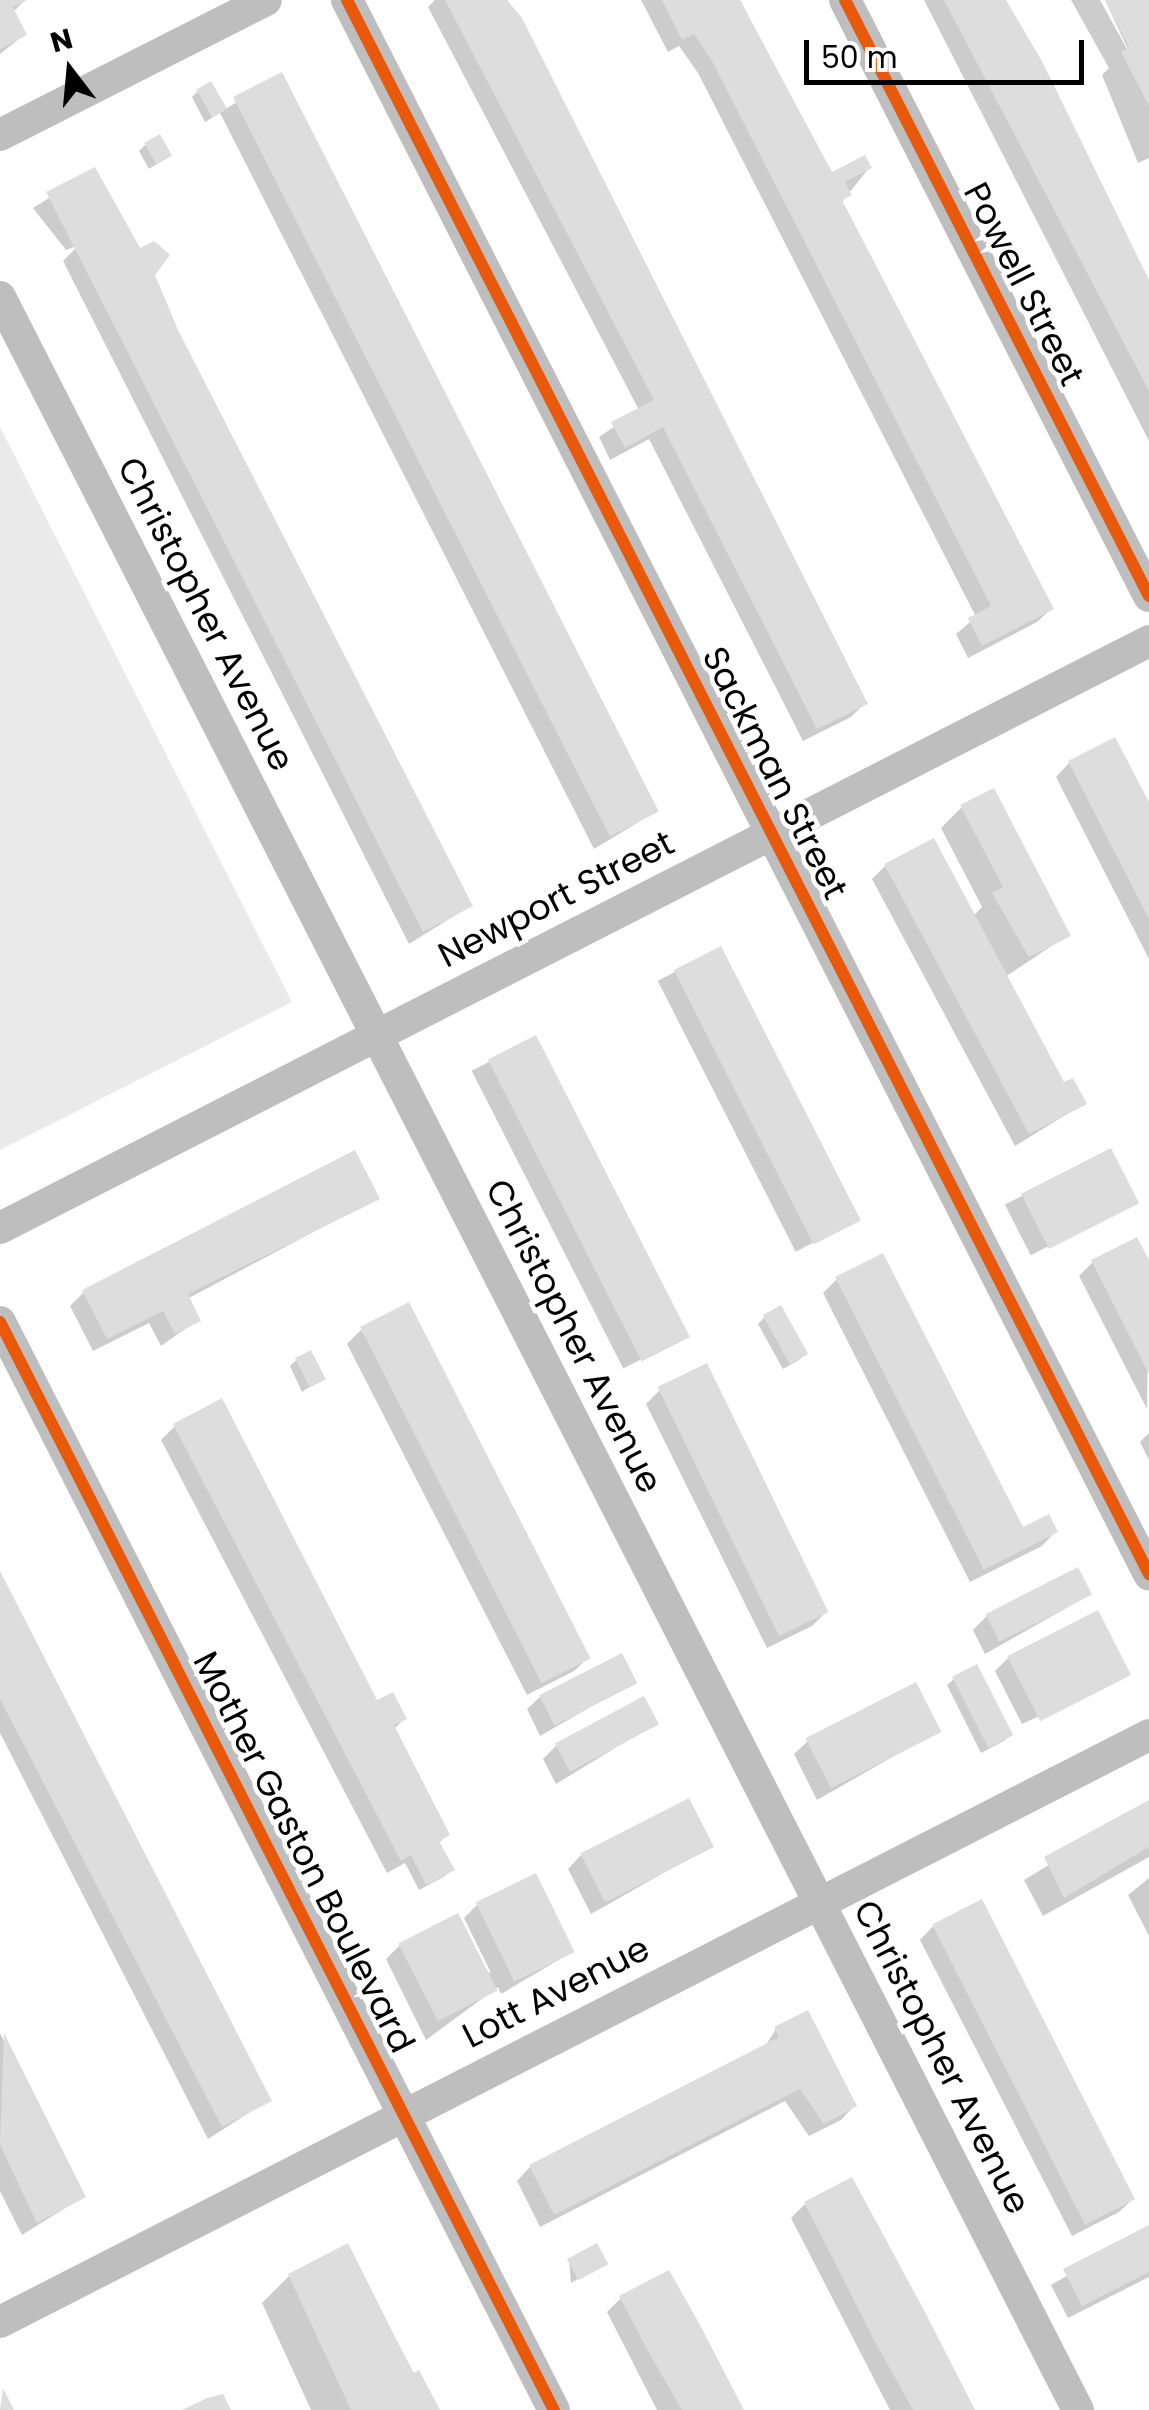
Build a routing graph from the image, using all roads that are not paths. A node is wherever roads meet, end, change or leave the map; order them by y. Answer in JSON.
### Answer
{"nodes":[{"id":1,"x":266,"y":0,"type":"edge"},
{"id":2,"x":347,"y":0,"type":"edge"},
{"id":3,"x":846,"y":0,"type":"edge"},
{"id":4,"x":0,"y":135,"type":"edge"},
{"id":5,"x":0,"y":298,"type":"edge"},
{"id":6,"x":1149,"y":596,"type":"edge"},
{"id":7,"x":1149,"y":642,"type":"edge"},
{"id":8,"x":772,"y":834,"type":"junction"},
{"id":9,"x":376,"y":1036,"type":"junction"},
{"id":10,"x":0,"y":1228,"type":"edge"},
{"id":11,"x":0,"y":1322,"type":"edge"},
{"id":12,"x":1149,"y":1574,"type":"edge"},
{"id":13,"x":1149,"y":1735,"type":"edge"},
{"id":14,"x":818,"y":1903,"type":"junction"},
{"id":15,"x":404,"y":2114,"type":"junction"},
{"id":16,"x":0,"y":2322,"type":"edge"},
{"id":17,"x":554,"y":2410,"type":"edge"},
{"id":18,"x":1078,"y":2410,"type":"edge"}],
"edges":[{"from":1,"to":4,"type":"street"},
{"from":2,"to":8,"type":"street","name":"Sackman Street"},
{"from":3,"to":6,"type":"street","name":"Powell Street"},
{"from":5,"to":9,"type":"street","name":"Christopher Avenue"},
{"from":7,"to":8,"type":"street","name":"Newport Street"},
{"from":8,"to":9,"type":"street","name":"Newport Street"},
{"from":8,"to":12,"type":"street","name":"Sackman Street"},
{"from":9,"to":10,"type":"street","name":"Newport Street"},
{"from":9,"to":14,"type":"street","name":"Christopher Avenue"},
{"from":11,"to":15,"type":"street","name":"Mother Gaston Boulevard"},
{"from":13,"to":14,"type":"street","name":"Lott Avenue"},
{"from":14,"to":15,"type":"street","name":"Lott Avenue"},
{"from":14,"to":18,"type":"street","name":"Christopher Avenue"},
{"from":15,"to":16,"type":"street","name":"Lott Avenue"},
{"from":15,"to":17,"type":"street","name":"Mother Gaston Boulevard"}]}
